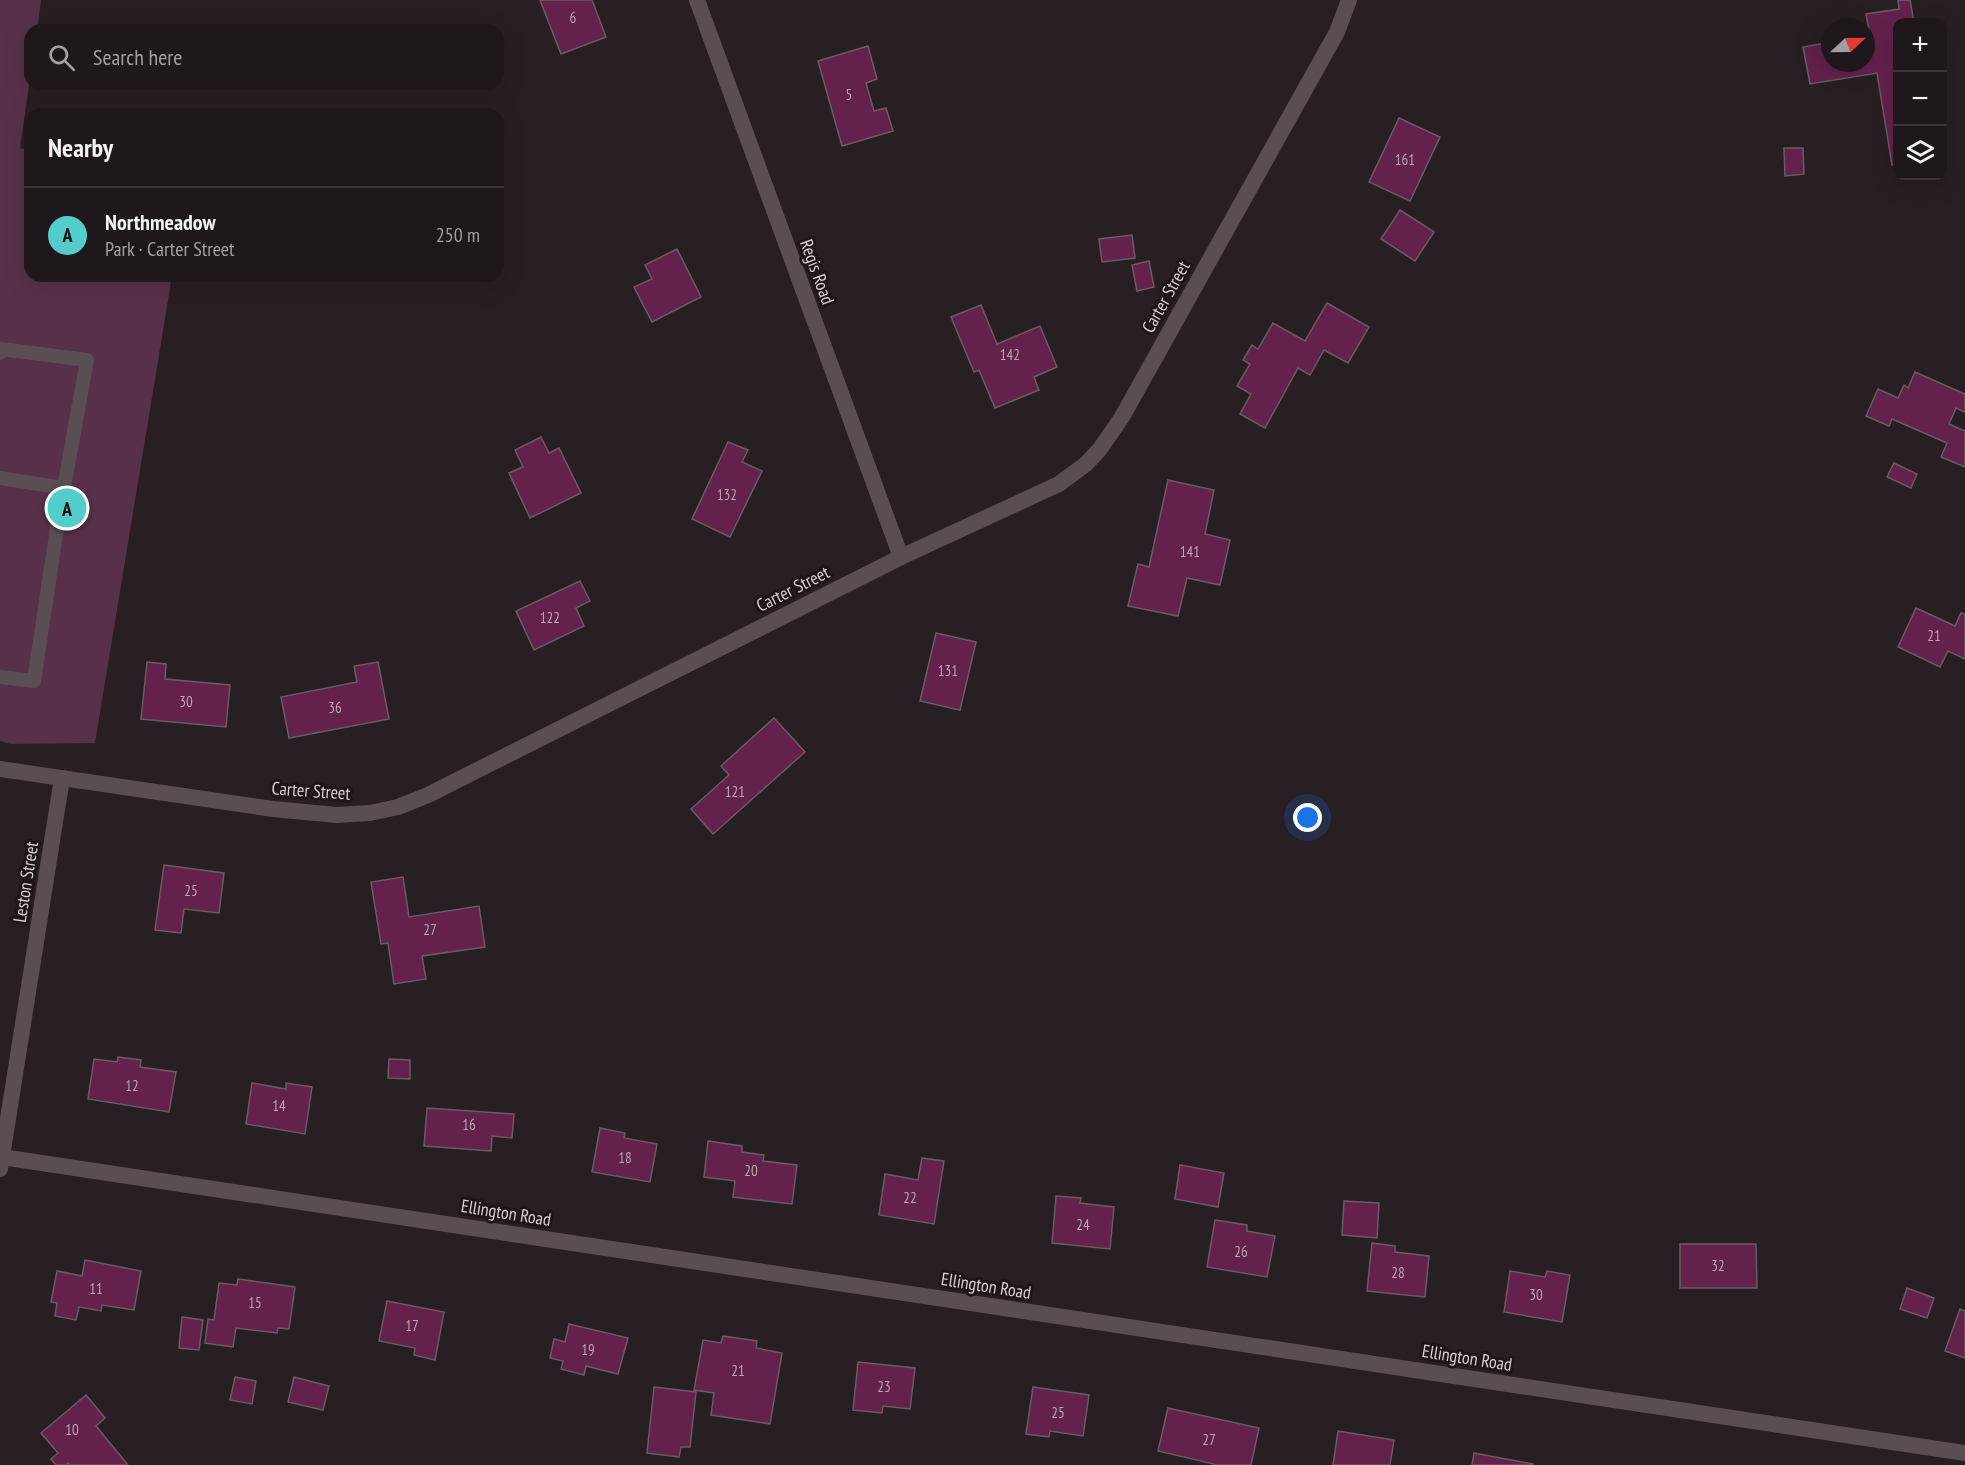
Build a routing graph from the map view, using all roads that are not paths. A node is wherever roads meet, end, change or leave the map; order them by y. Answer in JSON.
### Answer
{"nodes":[{"id":1,"x":697,"y":0,"type":"edge"},
{"id":2,"x":1348,"y":0,"type":"edge"},
{"id":3,"x":0,"y":349,"type":"edge"},
{"id":4,"x":0,"y":478,"type":"edge"},
{"id":5,"x":63,"y":493,"type":"junction"},
{"id":6,"x":901,"y":557,"type":"junction"},
{"id":7,"x":0,"y":677,"type":"edge"},
{"id":8,"x":0,"y":769,"type":"edge"},
{"id":9,"x":62,"y":778,"type":"junction"},
{"id":10,"x":1,"y":1163,"type":"edge"},
{"id":11,"x":1965,"y":1453,"type":"edge"}],
"edges":[{"from":1,"to":6,"type":"street","name":"Regis Road"},
{"from":2,"to":6,"type":"street","name":"Carter Street"},
{"from":3,"to":5,"type":"lane"},
{"from":4,"to":5,"type":"lane"},
{"from":5,"to":7,"type":"lane"},
{"from":6,"to":9,"type":"street","name":"Carter Street"},
{"from":8,"to":9,"type":"street","name":"Carter Street"},
{"from":9,"to":10,"type":"street","name":"Leston Street"},
{"from":10,"to":11,"type":"street","name":"Ellington Road"}]}
